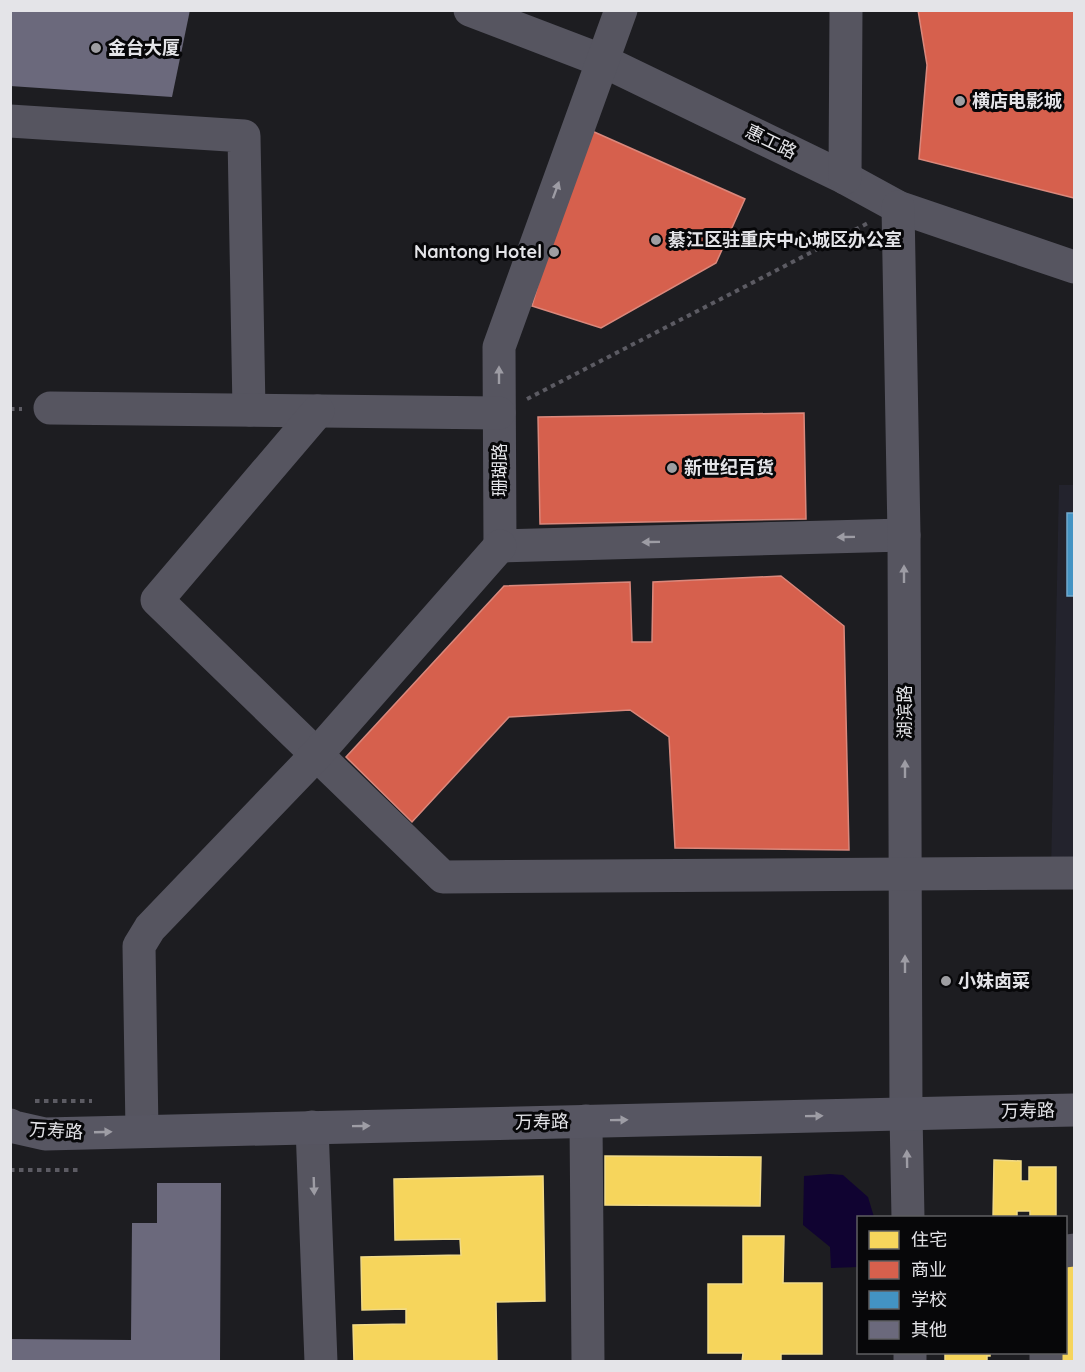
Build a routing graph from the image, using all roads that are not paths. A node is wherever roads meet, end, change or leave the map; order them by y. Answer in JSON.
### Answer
{"nodes":[{"id":1,"x":470,"y":10,"type":"edge"},
{"id":2,"x":621,"y":10,"type":"edge"},
{"id":3,"x":846,"y":10,"type":"edge"},
{"id":4,"x":603,"y":61,"type":"junction"},
{"id":5,"x":10,"y":121,"type":"edge"},
{"id":6,"x":845,"y":178,"type":"junction"},
{"id":7,"x":898,"y":207,"type":"junction"},
{"id":8,"x":1074,"y":267,"type":"edge"},
{"id":9,"x":50,"y":408,"type":"dead end"},
{"id":10,"x":249,"y":411,"type":"junction"},
{"id":11,"x":318,"y":411,"type":"junction"},
{"id":12,"x":500,"y":413,"type":"junction"},
{"id":13,"x":904,"y":536,"type":"junction"},
{"id":14,"x":500,"y":546,"type":"junction"},
{"id":15,"x":317,"y":754,"type":"junction"},
{"id":16,"x":905,"y":873,"type":"junction"},
{"id":17,"x":1074,"y":873,"type":"edge"},
{"id":18,"x":1074,"y":1110,"type":"edge"},
{"id":19,"x":906,"y":1114,"type":"junction"},
{"id":20,"x":586,"y":1121,"type":"junction"},
{"id":21,"x":10,"y":1125,"type":"edge"},
{"id":22,"x":312,"y":1127,"type":"junction"},
{"id":23,"x":142,"y":1131,"type":"junction"},
{"id":24,"x":45,"y":1134,"type":"junction"},
{"id":25,"x":10,"y":1138,"type":"edge"},
{"id":26,"x":908,"y":1216,"type":"edge"},
{"id":27,"x":321,"y":1362,"type":"edge"},
{"id":28,"x":588,"y":1362,"type":"edge"}],
"edges":[{"from":1,"to":4,"type":"street","name":"惠工路"},
{"from":2,"to":4,"type":"street","name":"珊瑚路"},
{"from":3,"to":6,"type":"street"},
{"from":4,"to":6,"type":"street","name":"惠工路"},
{"from":12,"to":4,"type":"street","name":"珊瑚路","one_way":true},
{"from":5,"to":10,"type":"street"},
{"from":6,"to":7,"type":"street","name":"惠工路"},
{"from":7,"to":8,"type":"street","name":"惠工路"},
{"from":7,"to":13,"type":"street","name":"湖滨路"},
{"from":9,"to":10,"type":"street"},
{"from":10,"to":11,"type":"street"},
{"from":11,"to":12,"type":"street"},
{"from":11,"to":15,"type":"street"},
{"from":12,"to":14,"type":"street","name":"珊瑚路"},
{"from":13,"to":14,"type":"street","one_way":true},
{"from":16,"to":13,"type":"street","name":"湖滨路","one_way":true},
{"from":14,"to":15,"type":"street"},
{"from":15,"to":16,"type":"street"},
{"from":15,"to":23,"type":"street"},
{"from":16,"to":17,"type":"street"},
{"from":19,"to":16,"type":"street","name":"湖滨路","one_way":true},
{"from":18,"to":19,"type":"main road","name":"万寿路"},
{"from":20,"to":19,"type":"main road","name":"万寿路","one_way":true},
{"from":26,"to":19,"type":"street","name":"湖滨路","one_way":true},
{"from":22,"to":20,"type":"main road","name":"万寿路","one_way":true},
{"from":20,"to":28,"type":"street"},
{"from":21,"to":24,"type":"main road","name":"万寿路"},
{"from":22,"to":23,"type":"main road","name":"万寿路"},
{"from":22,"to":27,"type":"street","one_way":true},
{"from":24,"to":23,"type":"main road","name":"万寿路","one_way":true},
{"from":24,"to":25,"type":"main road"}]}
